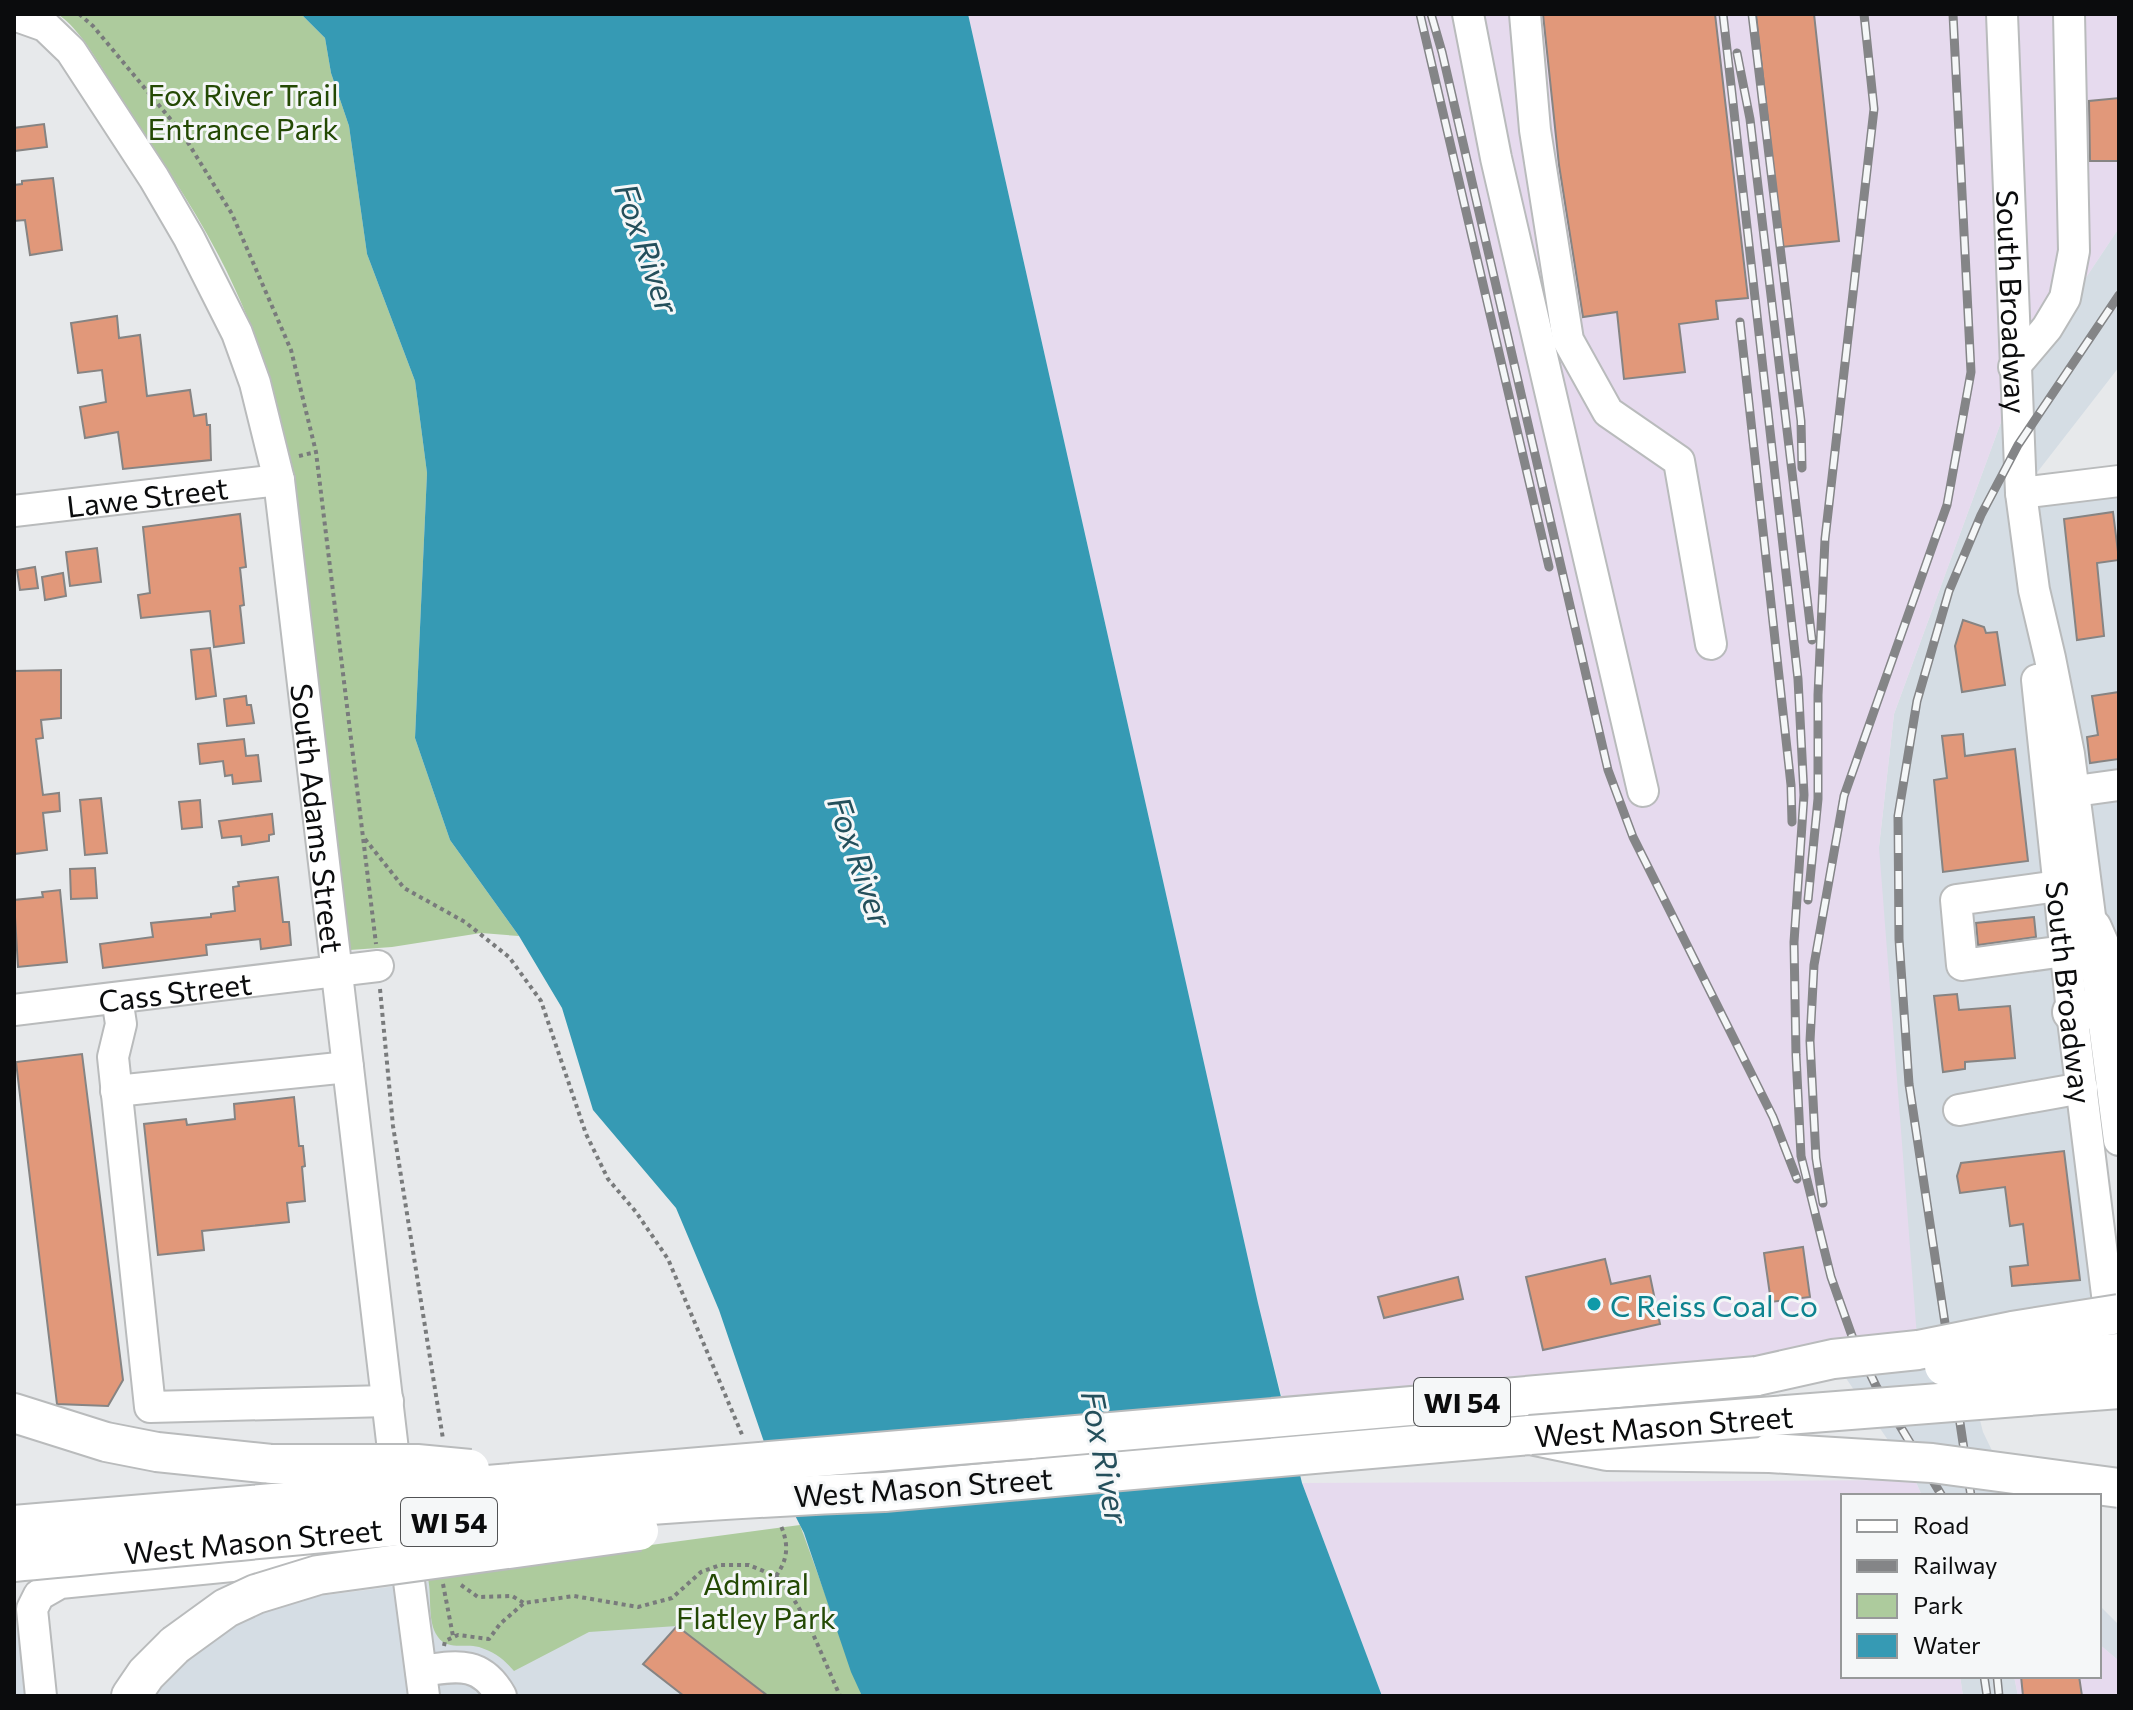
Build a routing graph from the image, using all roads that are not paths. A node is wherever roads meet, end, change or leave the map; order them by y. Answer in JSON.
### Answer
{"nodes":[{"id":1,"x":1468,"y":14,"type":"edge"},
{"id":2,"x":1525,"y":14,"type":"edge"},
{"id":3,"x":2002,"y":14,"type":"edge"},
{"id":4,"x":2069,"y":14,"type":"edge"},
{"id":5,"x":17,"y":15,"type":"edge"},
{"id":6,"x":2014,"y":367,"type":"junction"},
{"id":7,"x":279,"y":480,"type":"junction"},
{"id":8,"x":2119,"y":481,"type":"edge"},
{"id":9,"x":2021,"y":493,"type":"junction"},
{"id":10,"x":14,"y":511,"type":"edge"},
{"id":11,"x":1711,"y":644,"type":"dead end"},
{"id":12,"x":2119,"y":785,"type":"edge"},
{"id":13,"x":1643,"y":791,"type":"dead end"},
{"id":14,"x":2062,"y":793,"type":"junction"},
{"id":15,"x":2058,"y":886,"type":"junction"},
{"id":16,"x":2079,"y":940,"type":"junction"},
{"id":17,"x":378,"y":966,"type":"dead end"},
{"id":18,"x":336,"y":972,"type":"junction"},
{"id":19,"x":117,"y":998,"type":"junction"},
{"id":20,"x":14,"y":1010,"type":"edge"},
{"id":21,"x":2102,"y":1013,"type":"edge"},
{"id":22,"x":348,"y":1067,"type":"junction"},
{"id":23,"x":2082,"y":1088,"type":"junction"},
{"id":24,"x":116,"y":1091,"type":"junction"},
{"id":25,"x":1959,"y":1110,"type":"dead end"},
{"id":26,"x":2119,"y":1140,"type":"edge"},
{"id":27,"x":2119,"y":1314,"type":"edge"},
{"id":28,"x":2119,"y":1353,"type":"edge"},
{"id":29,"x":1757,"y":1376,"type":"junction"},
{"id":30,"x":2119,"y":1392,"type":"edge"},
{"id":31,"x":388,"y":1401,"type":"junction"},
{"id":32,"x":14,"y":1413,"type":"edge"},
{"id":33,"x":1530,"y":1435,"type":"junction"},
{"id":34,"x":560,"y":1479,"type":"junction"},
{"id":35,"x":2119,"y":1488,"type":"edge"},
{"id":36,"x":884,"y":1492,"type":"junction"},
{"id":37,"x":14,"y":1525,"type":"edge"},
{"id":38,"x":405,"y":1548,"type":"junction"},
{"id":39,"x":14,"y":1562,"type":"edge"},
{"id":40,"x":23,"y":1616,"type":"edge"},
{"id":41,"x":429,"y":1679,"type":"edge"},
{"id":42,"x":41,"y":1696,"type":"edge"},
{"id":43,"x":131,"y":1696,"type":"edge"},
{"id":44,"x":501,"y":1696,"type":"edge"}],
"edges":[{"from":1,"to":13,"type":"street"},
{"from":2,"to":11,"type":"street"},
{"from":3,"to":6,"type":"street","name":"South Broadway"},
{"from":4,"to":6,"type":"street"},
{"from":5,"to":7,"type":"street","name":"South Adams Street"},
{"from":6,"to":9,"type":"street","name":"South Broadway"},
{"from":7,"to":10,"type":"street","name":"Lawe Street"},
{"from":7,"to":18,"type":"street","name":"South Adams Street"},
{"from":8,"to":9,"type":"street"},
{"from":9,"to":14,"type":"street","name":"South Broadway"},
{"from":12,"to":14,"type":"street"},
{"from":14,"to":15,"type":"street","name":"South Broadway"},
{"from":14,"to":16,"type":"street","name":"South Broadway"},
{"from":15,"to":16,"type":"street","name":"South Broadway"},
{"from":15,"to":16,"type":"street"},
{"from":16,"to":21,"type":"street","name":"South Broadway"},
{"from":16,"to":21,"type":"main road"},
{"from":17,"to":18,"type":"street","name":"Cass Street"},
{"from":18,"to":19,"type":"street","name":"Cass Street"},
{"from":18,"to":22,"type":"street","name":"South Adams Street"},
{"from":19,"to":20,"type":"street","name":"Cass Street"},
{"from":19,"to":24,"type":"street"},
{"from":21,"to":23,"type":"street","name":"South Broadway"},
{"from":21,"to":26,"type":"street","name":"South Broadway"},
{"from":22,"to":24,"type":"street"},
{"from":22,"to":31,"type":"street","name":"South Adams Street"},
{"from":23,"to":25,"type":"street"},
{"from":23,"to":30,"type":"street","name":"South Broadway"},
{"from":24,"to":31,"type":"street"},
{"from":27,"to":29,"type":"main road","bridge":true},
{"from":28,"to":29,"type":"main road","name":"West Mason Street","number":"WI 54","bridge":true},
{"from":29,"to":34,"type":"main road","name":"West Mason Street","number":"WI 54","bridge":true},
{"from":30,"to":33,"type":"main road","name":"West Mason Street","number":"WI 54","bridge":true},
{"from":31,"to":38,"type":"street","name":"South Adams Street"},
{"from":32,"to":34,"type":"main road","bridge":true},
{"from":33,"to":35,"type":"main road","bridge":true},
{"from":33,"to":36,"type":"main road","name":"West Mason Street","number":"WI 54"},
{"from":34,"to":37,"type":"main road","name":"West Mason Street","number":"WI 54","bridge":true},
{"from":36,"to":39,"type":"main road","name":"West Mason Street","number":"WI 54","bridge":true},
{"from":36,"to":43,"type":"main road","bridge":true},
{"from":38,"to":40,"type":"street"},
{"from":38,"to":41,"type":"street","name":"South Adams Street"},
{"from":40,"to":42,"type":"street"},
{"from":41,"to":44,"type":"street"}]}
